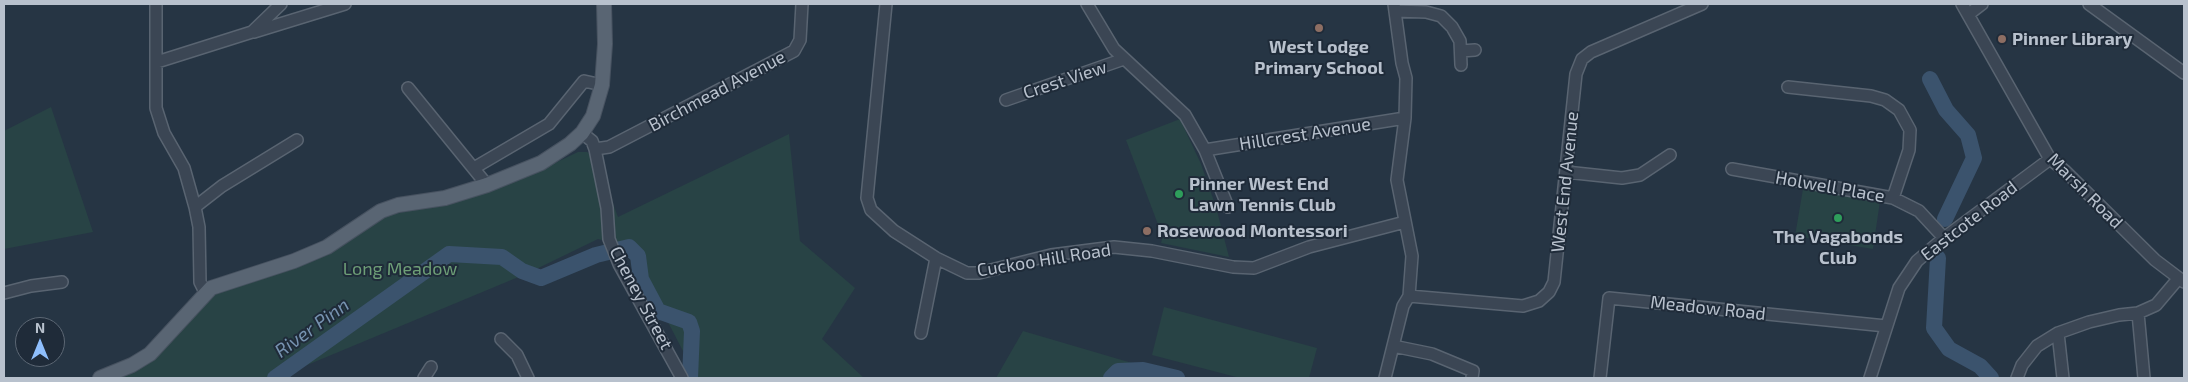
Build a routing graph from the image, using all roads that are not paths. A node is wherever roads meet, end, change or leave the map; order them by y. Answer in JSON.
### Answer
{"nodes":[{"id":1,"x":156,"y":4,"type":"edge"},
{"id":2,"x":281,"y":4,"type":"edge"},
{"id":3,"x":345,"y":4,"type":"edge"},
{"id":4,"x":604,"y":4,"type":"edge"},
{"id":5,"x":802,"y":4,"type":"edge"},
{"id":6,"x":886,"y":4,"type":"edge"},
{"id":7,"x":1087,"y":4,"type":"edge"},
{"id":8,"x":1702,"y":4,"type":"edge"},
{"id":9,"x":1962,"y":4,"type":"edge"},
{"id":10,"x":1982,"y":4,"type":"edge"},
{"id":11,"x":2089,"y":4,"type":"edge"},
{"id":12,"x":1395,"y":7,"type":"edge"},
{"id":13,"x":1969,"y":14,"type":"junction"},
{"id":14,"x":252,"y":32,"type":"junction"},
{"id":15,"x":1475,"y":50,"type":"dead end"},
{"id":16,"x":1461,"y":51,"type":"junction"},
{"id":17,"x":1124,"y":60,"type":"junction"},
{"id":18,"x":157,"y":62,"type":"junction"},
{"id":19,"x":1461,"y":65,"type":"dead end"},
{"id":20,"x":2184,"y":73,"type":"edge"},
{"id":21,"x":602,"y":84,"type":"junction"},
{"id":22,"x":408,"y":88,"type":"dead end"},
{"id":23,"x":1788,"y":88,"type":"dead end"},
{"id":24,"x":1006,"y":100,"type":"dead end"},
{"id":25,"x":1405,"y":118,"type":"junction"},
{"id":26,"x":582,"y":133,"type":"junction"},
{"id":27,"x":297,"y":140,"type":"dead end"},
{"id":28,"x":595,"y":149,"type":"junction"},
{"id":29,"x":1205,"y":150,"type":"junction"},
{"id":30,"x":1670,"y":155,"type":"dead end"},
{"id":31,"x":2050,"y":159,"type":"junction"},
{"id":32,"x":474,"y":168,"type":"junction"},
{"id":33,"x":1732,"y":169,"type":"dead end"},
{"id":34,"x":1566,"y":172,"type":"junction"},
{"id":35,"x":487,"y":185,"type":"junction"},
{"id":36,"x":1893,"y":198,"type":"junction"},
{"id":37,"x":195,"y":207,"type":"junction"},
{"id":38,"x":1228,"y":207,"type":"dead end"},
{"id":39,"x":1405,"y":222,"type":"junction"},
{"id":40,"x":1944,"y":238,"type":"junction"},
{"id":41,"x":936,"y":258,"type":"junction"},
{"id":42,"x":2181,"y":281,"type":"edge"},
{"id":43,"x":62,"y":282,"type":"dead end"},
{"id":44,"x":205,"y":292,"type":"junction"},
{"id":45,"x":4,"y":293,"type":"edge"},
{"id":46,"x":1409,"y":296,"type":"junction"},
{"id":47,"x":2138,"y":313,"type":"junction"},
{"id":48,"x":1886,"y":326,"type":"junction"},
{"id":49,"x":921,"y":333,"type":"dead end"},
{"id":50,"x":2058,"y":333,"type":"junction"},
{"id":51,"x":501,"y":339,"type":"dead end"},
{"id":52,"x":1393,"y":346,"type":"junction"},
{"id":53,"x":431,"y":367,"type":"dead end"},
{"id":54,"x":100,"y":378,"type":"edge"},
{"id":55,"x":424,"y":378,"type":"edge"},
{"id":56,"x":528,"y":378,"type":"edge"},
{"id":57,"x":682,"y":378,"type":"edge"},
{"id":58,"x":1385,"y":378,"type":"edge"},
{"id":59,"x":1472,"y":378,"type":"edge"},
{"id":60,"x":1600,"y":378,"type":"edge"},
{"id":61,"x":1870,"y":378,"type":"edge"},
{"id":62,"x":2017,"y":378,"type":"edge"},
{"id":63,"x":2063,"y":378,"type":"edge"},
{"id":64,"x":2144,"y":378,"type":"edge"}],
"edges":[{"from":1,"to":18,"type":"street"},
{"from":2,"to":14,"type":"street"},
{"from":3,"to":14,"type":"street"},
{"from":4,"to":21,"type":"main road"},
{"from":5,"to":28,"type":"street","name":"Birchmead Avenue"},
{"from":6,"to":41,"type":"street","name":"Cuckoo Hill Road"},
{"from":7,"to":17,"type":"street"},
{"from":8,"to":34,"type":"street","name":"West End Avenue"},
{"from":9,"to":13,"type":"street","name":"Marsh Road"},
{"from":10,"to":13,"type":"street"},
{"from":11,"to":20,"type":"street"},
{"from":12,"to":16,"type":"street"},
{"from":12,"to":25,"type":"street"},
{"from":13,"to":31,"type":"street","name":"Marsh Road"},
{"from":14,"to":18,"type":"street"},
{"from":15,"to":16,"type":"street"},
{"from":16,"to":19,"type":"street"},
{"from":17,"to":24,"type":"street","name":"Crest View"},
{"from":17,"to":29,"type":"street"},
{"from":18,"to":37,"type":"street"},
{"from":21,"to":26,"type":"main road"},
{"from":21,"to":32,"type":"street"},
{"from":22,"to":32,"type":"street"},
{"from":23,"to":36,"type":"street"},
{"from":25,"to":29,"type":"street","name":"Hillcrest Avenue"},
{"from":25,"to":39,"type":"street"},
{"from":26,"to":28,"type":"street","name":"Cheney Street"},
{"from":26,"to":35,"type":"main road"},
{"from":27,"to":37,"type":"street"},
{"from":28,"to":57,"type":"street","name":"Cheney Street"},
{"from":29,"to":38,"type":"street"},
{"from":30,"to":34,"type":"street"},
{"from":31,"to":40,"type":"street","name":"Eastcote Road"},
{"from":31,"to":42,"type":"street","name":"Marsh Road"},
{"from":32,"to":35,"type":"street"},
{"from":33,"to":36,"type":"street","name":"Holwell Place"},
{"from":34,"to":46,"type":"street","name":"West End Avenue"},
{"from":35,"to":44,"type":"main road"},
{"from":36,"to":40,"type":"street","name":"Holwell Place"},
{"from":37,"to":44,"type":"street"},
{"from":39,"to":41,"type":"street","name":"Cuckoo Hill Road"},
{"from":39,"to":46,"type":"street"},
{"from":40,"to":48,"type":"street","name":"Eastcote Road"},
{"from":41,"to":49,"type":"street"},
{"from":42,"to":47,"type":"street"},
{"from":43,"to":45,"type":"street"},
{"from":44,"to":54,"type":"main road"},
{"from":46,"to":52,"type":"street"},
{"from":47,"to":50,"type":"street"},
{"from":47,"to":64,"type":"street"},
{"from":48,"to":60,"type":"street","name":"Meadow Road"},
{"from":48,"to":61,"type":"street","name":"Eastcote Road"},
{"from":50,"to":62,"type":"street"},
{"from":50,"to":63,"type":"street"},
{"from":51,"to":56,"type":"street"},
{"from":52,"to":58,"type":"street"},
{"from":52,"to":59,"type":"street"},
{"from":53,"to":55,"type":"street"}]}
